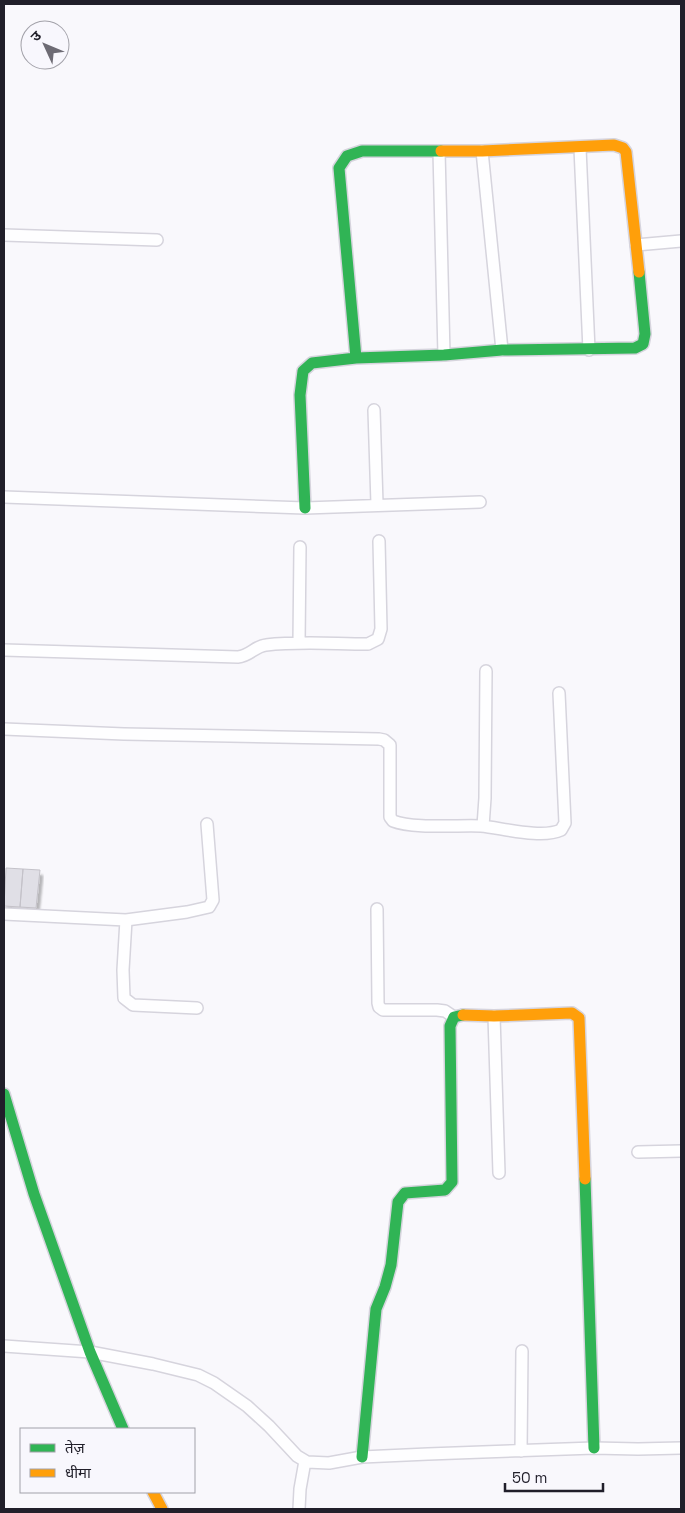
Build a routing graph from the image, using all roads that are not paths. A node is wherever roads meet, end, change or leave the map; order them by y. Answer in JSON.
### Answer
{"nodes":[{"id":1,"x":580,"y":148,"type":"junction"},
{"id":2,"x":439,"y":151,"type":"junction"},
{"id":3,"x":482,"y":151,"type":"junction"},
{"id":4,"x":4,"y":235,"type":"edge"},
{"id":5,"x":157,"y":240,"type":"dead end"},
{"id":6,"x":681,"y":241,"type":"edge"},
{"id":7,"x":636,"y":245,"type":"junction"},
{"id":8,"x":502,"y":350,"type":"junction"},
{"id":9,"x":589,"y":350,"type":"junction"},
{"id":10,"x":444,"y":355,"type":"junction"},
{"id":11,"x":356,"y":358,"type":"junction"},
{"id":12,"x":374,"y":410,"type":"dead end"},
{"id":13,"x":4,"y":497,"type":"edge"},
{"id":14,"x":480,"y":502,"type":"dead end"},
{"id":15,"x":377,"y":504,"type":"junction"},
{"id":16,"x":305,"y":508,"type":"junction"},
{"id":17,"x":379,"y":541,"type":"dead end"},
{"id":18,"x":300,"y":547,"type":"dead end"},
{"id":19,"x":299,"y":643,"type":"junction"},
{"id":20,"x":4,"y":650,"type":"edge"},
{"id":21,"x":486,"y":671,"type":"dead end"},
{"id":22,"x":559,"y":693,"type":"dead end"},
{"id":23,"x":4,"y":729,"type":"edge"},
{"id":24,"x":207,"y":824,"type":"dead end"},
{"id":25,"x":483,"y":826,"type":"junction"},
{"id":26,"x":378,"y":909,"type":"dead end"},
{"id":27,"x":4,"y":914,"type":"edge"},
{"id":28,"x":126,"y":920,"type":"junction"},
{"id":29,"x":197,"y":1008,"type":"dead end"},
{"id":30,"x":494,"y":1016,"type":"junction"},
{"id":31,"x":454,"y":1017,"type":"junction"},
{"id":32,"x":4,"y":1094,"type":"edge"},
{"id":33,"x":681,"y":1151,"type":"edge"},
{"id":34,"x":638,"y":1152,"type":"dead end"},
{"id":35,"x":499,"y":1173,"type":"dead end"},
{"id":36,"x":4,"y":1346,"type":"edge"},
{"id":37,"x":522,"y":1350,"type":"dead end"},
{"id":38,"x":90,"y":1352,"type":"junction"},
{"id":39,"x":123,"y":1428,"type":"edge"},
{"id":40,"x":594,"y":1448,"type":"junction"},
{"id":41,"x":681,"y":1448,"type":"edge"},
{"id":42,"x":521,"y":1452,"type":"junction"},
{"id":43,"x":362,"y":1457,"type":"junction"},
{"id":44,"x":305,"y":1461,"type":"junction"},
{"id":45,"x":154,"y":1493,"type":"edge"},
{"id":46,"x":162,"y":1509,"type":"edge"},
{"id":47,"x":299,"y":1509,"type":"edge"}],
"edges":[{"from":1,"to":3,"type":"street"},
{"from":1,"to":7,"type":"street"},
{"from":1,"to":9,"type":"street"},
{"from":2,"to":3,"type":"street"},
{"from":2,"to":10,"type":"street"},
{"from":2,"to":11,"type":"street"},
{"from":3,"to":8,"type":"street"},
{"from":4,"to":5,"type":"street"},
{"from":6,"to":7,"type":"street"},
{"from":7,"to":9,"type":"street"},
{"from":8,"to":9,"type":"street"},
{"from":8,"to":10,"type":"street"},
{"from":10,"to":11,"type":"street"},
{"from":11,"to":16,"type":"street"},
{"from":12,"to":15,"type":"street"},
{"from":13,"to":16,"type":"street"},
{"from":14,"to":15,"type":"street"},
{"from":15,"to":16,"type":"street"},
{"from":17,"to":19,"type":"street"},
{"from":18,"to":19,"type":"street"},
{"from":19,"to":20,"type":"street"},
{"from":21,"to":25,"type":"street"},
{"from":22,"to":25,"type":"street"},
{"from":23,"to":25,"type":"street"},
{"from":24,"to":28,"type":"street"},
{"from":26,"to":31,"type":"street"},
{"from":27,"to":28,"type":"street"},
{"from":28,"to":29,"type":"street"},
{"from":30,"to":31,"type":"street"},
{"from":30,"to":35,"type":"street"},
{"from":30,"to":40,"type":"street"},
{"from":31,"to":43,"type":"street"},
{"from":32,"to":38,"type":"street"},
{"from":33,"to":34,"type":"street"},
{"from":36,"to":38,"type":"street"},
{"from":37,"to":42,"type":"street"},
{"from":38,"to":39,"type":"street"},
{"from":38,"to":44,"type":"street"},
{"from":40,"to":41,"type":"street"},
{"from":40,"to":42,"type":"street"},
{"from":42,"to":43,"type":"street"},
{"from":43,"to":44,"type":"street"},
{"from":44,"to":47,"type":"street"},
{"from":45,"to":46,"type":"street"}]}
